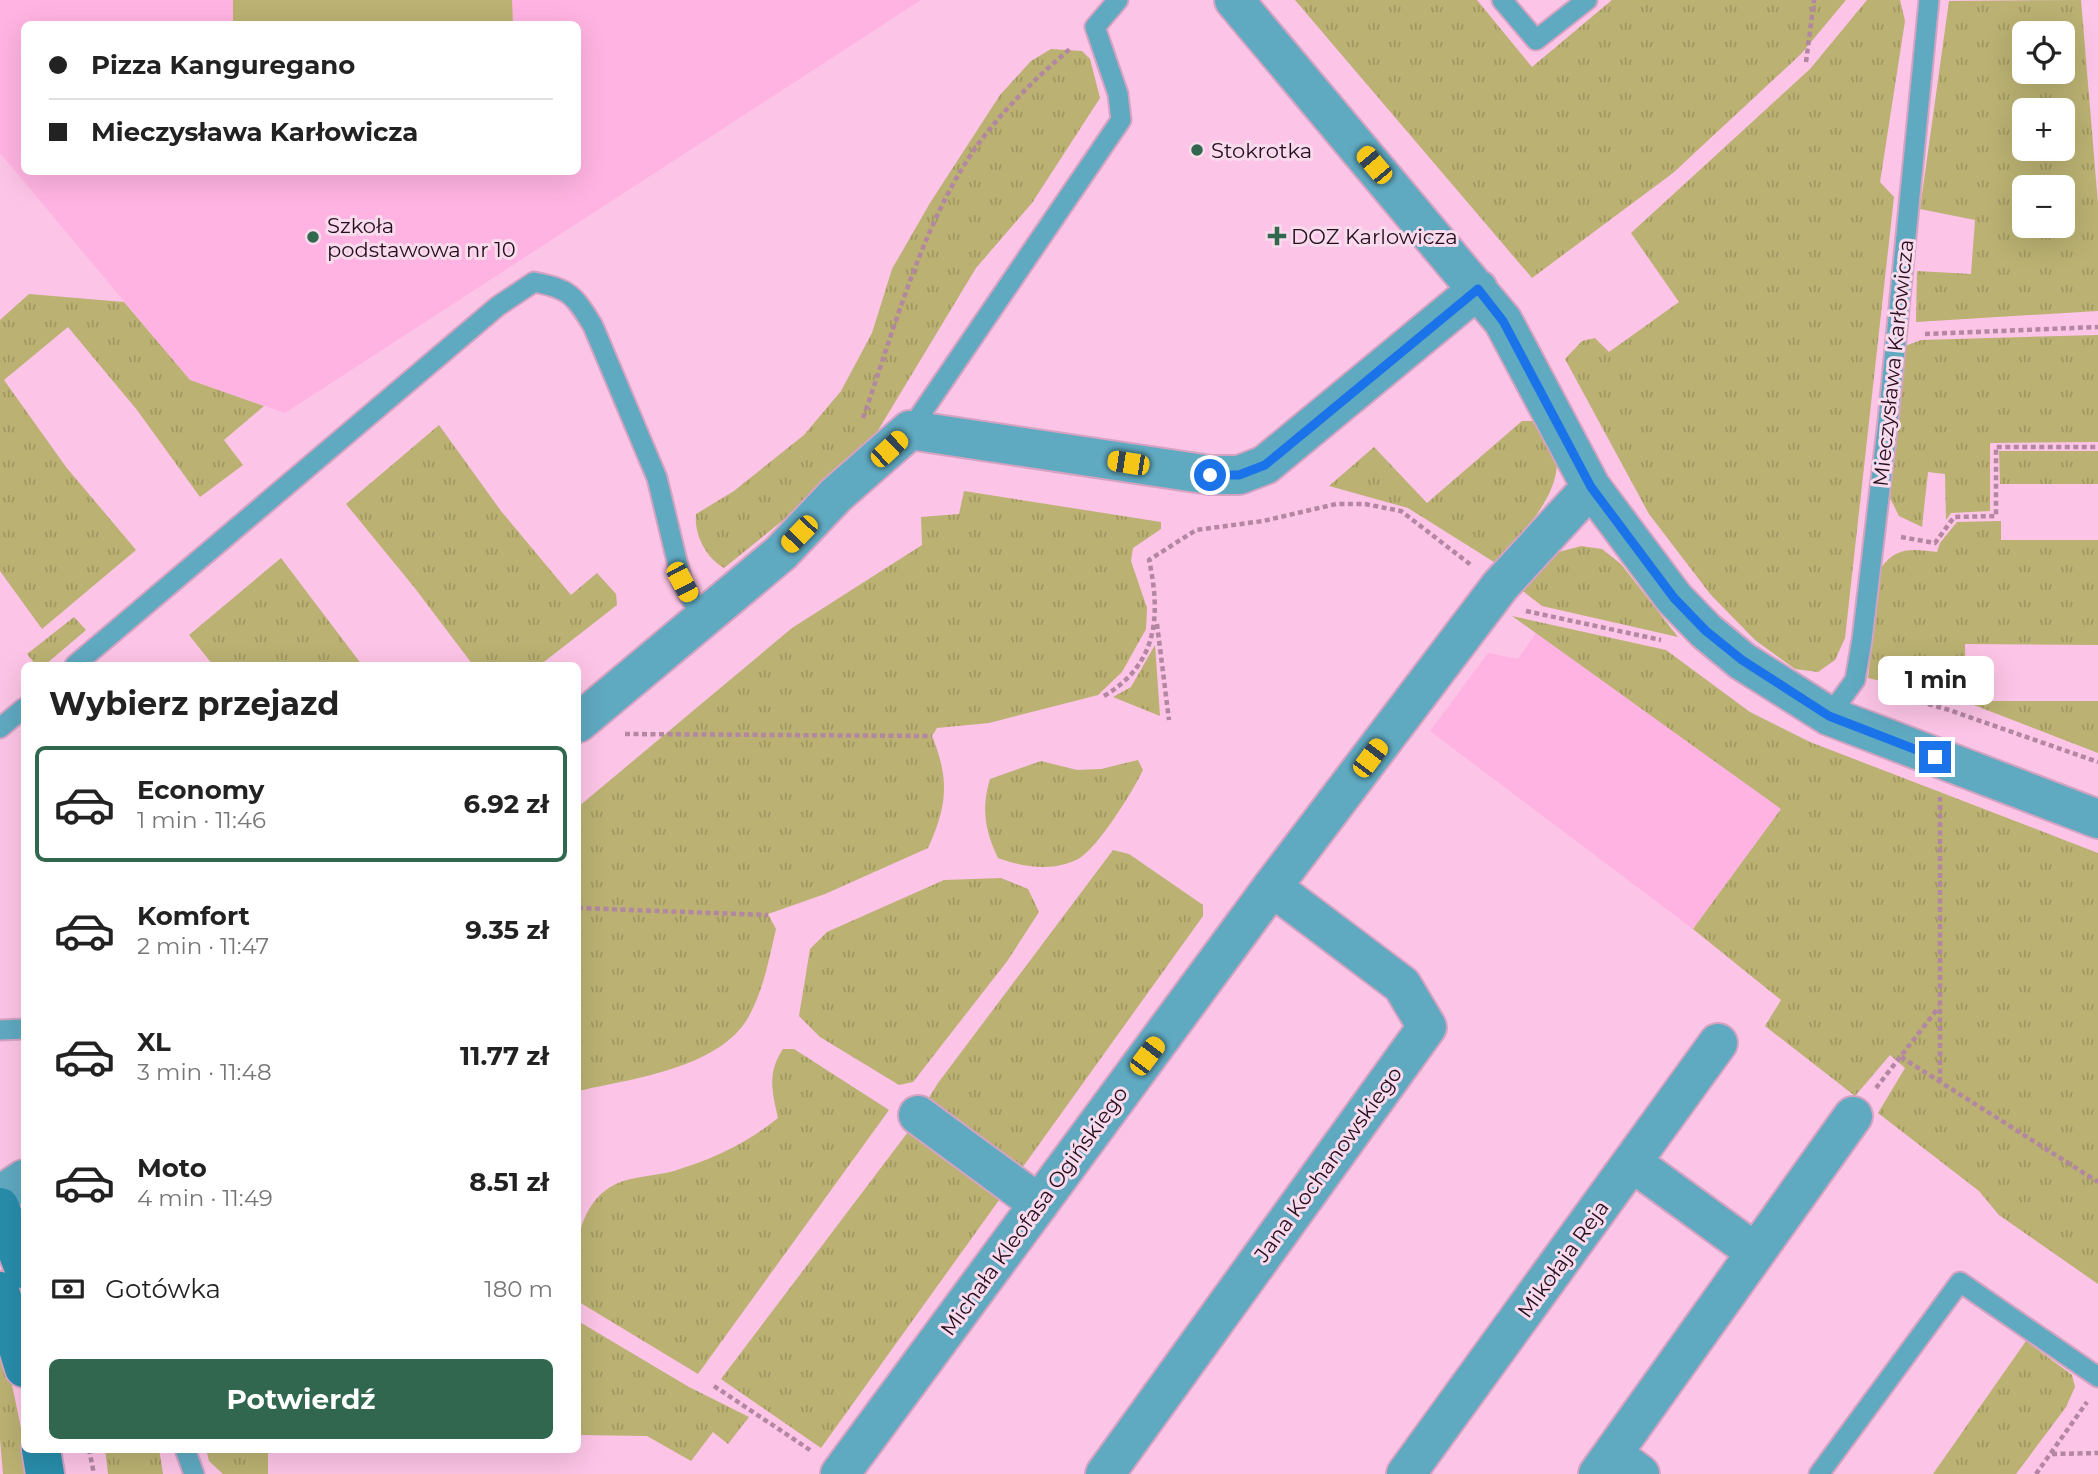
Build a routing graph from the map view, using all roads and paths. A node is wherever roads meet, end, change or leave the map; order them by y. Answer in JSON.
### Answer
{"nodes":[{"id":1,"x":1118,"y":0,"type":"edge"},
{"id":2,"x":1234,"y":0,"type":"edge"},
{"id":3,"x":1502,"y":0,"type":"edge"},
{"id":4,"x":1587,"y":0,"type":"edge"},
{"id":5,"x":1814,"y":0,"type":"edge"},
{"id":6,"x":1930,"y":0,"type":"edge"},
{"id":7,"x":1076,"y":44,"type":"dead end"},
{"id":8,"x":1807,"y":62,"type":"dead end"},
{"id":9,"x":1478,"y":289,"type":"junction"},
{"id":10,"x":2098,"y":327,"type":"edge"},
{"id":11,"x":1896,"y":335,"type":"junction"},
{"id":12,"x":861,"y":425,"type":"dead end"},
{"id":13,"x":910,"y":430,"type":"junction"},
{"id":14,"x":2098,"y":447,"type":"edge"},
{"id":15,"x":1591,"y":487,"type":"junction"},
{"id":16,"x":1876,"y":533,"type":"junction"},
{"id":17,"x":1500,"y":586,"type":"junction"},
{"id":18,"x":702,"y":619,"type":"junction"},
{"id":19,"x":1157,"y":620,"type":"junction"},
{"id":20,"x":1662,"y":640,"type":"dead end"},
{"id":21,"x":79,"y":662,"type":"edge"},
{"id":22,"x":1855,"y":680,"type":"junction"},
{"id":23,"x":1104,"y":695,"type":"dead end"},
{"id":24,"x":1829,"y":716,"type":"junction"},
{"id":25,"x":581,"y":720,"type":"edge"},
{"id":26,"x":1170,"y":720,"type":"dead end"},
{"id":27,"x":619,"y":734,"type":"dead end"},
{"id":28,"x":932,"y":736,"type":"dead end"},
{"id":29,"x":2098,"y":762,"type":"edge"},
{"id":30,"x":1940,"y":792,"type":"dead end"},
{"id":31,"x":2098,"y":819,"type":"edge"},
{"id":32,"x":1272,"y":887,"type":"junction"},
{"id":33,"x":581,"y":908,"type":"edge"},
{"id":34,"x":768,"y":915,"type":"dead end"},
{"id":35,"x":1938,"y":1007,"type":"junction"},
{"id":36,"x":21,"y":1029,"type":"edge"},
{"id":37,"x":0,"y":1030,"type":"edge"},
{"id":38,"x":1718,"y":1044,"type":"dead end"},
{"id":39,"x":1901,"y":1057,"type":"junction"},
{"id":40,"x":1940,"y":1082,"type":"junction"},
{"id":41,"x":918,"y":1115,"type":"dead end"},
{"id":42,"x":1853,"y":1116,"type":"joint"},
{"id":43,"x":1633,"y":1163,"type":"junction"},
{"id":44,"x":21,"y":1180,"type":"edge"},
{"id":45,"x":2098,"y":1182,"type":"edge"},
{"id":46,"x":0,"y":1195,"type":"edge"},
{"id":47,"x":1039,"y":1204,"type":"junction"},
{"id":48,"x":0,"y":1207,"type":"edge"},
{"id":49,"x":1755,"y":1251,"type":"junction"},
{"id":50,"x":21,"y":1261,"type":"edge"},
{"id":51,"x":0,"y":1291,"type":"edge"},
{"id":52,"x":21,"y":1358,"type":"edge"},
{"id":53,"x":2098,"y":1377,"type":"edge"},
{"id":54,"x":714,"y":1386,"type":"dead end"},
{"id":55,"x":2090,"y":1398,"type":"dead end"},
{"id":56,"x":42,"y":1453,"type":"edge"},
{"id":57,"x":68,"y":1453,"type":"edge"},
{"id":58,"x":90,"y":1453,"type":"edge"},
{"id":59,"x":186,"y":1453,"type":"edge"},
{"id":60,"x":2098,"y":1453,"type":"edge"},
{"id":61,"x":2051,"y":1454,"type":"junction"},
{"id":62,"x":826,"y":1462,"type":"edge"},
{"id":63,"x":1617,"y":1467,"type":"edge"},
{"id":64,"x":45,"y":1474,"type":"edge"},
{"id":65,"x":71,"y":1474,"type":"edge"},
{"id":66,"x":94,"y":1474,"type":"edge"},
{"id":67,"x":194,"y":1474,"type":"edge"},
{"id":68,"x":1105,"y":1474,"type":"edge"},
{"id":69,"x":1406,"y":1474,"type":"edge"},
{"id":70,"x":1819,"y":1474,"type":"edge"},
{"id":71,"x":2036,"y":1474,"type":"edge"}],
"edges":[{"from":1,"to":13,"type":"lane"},
{"from":2,"to":9,"type":"street"},
{"from":3,"to":4,"type":"lane"},
{"from":5,"to":8,"type":"path"},
{"from":6,"to":11,"type":"lane","name":"Mieczysława Karłowicza"},
{"from":7,"to":12,"type":"path"},
{"from":9,"to":13,"type":"street"},
{"from":9,"to":15,"type":"street"},
{"from":10,"to":11,"type":"path"},
{"from":11,"to":16,"type":"lane","name":"Mieczysława Karłowicza"},
{"from":13,"to":18,"type":"street"},
{"from":14,"to":16,"type":"path"},
{"from":15,"to":17,"type":"street","name":"Michała Kleofasa Ogińskiego"},
{"from":15,"to":24,"type":"street"},
{"from":16,"to":22,"type":"lane","name":"Mieczysława Karłowicza"},
{"from":17,"to":19,"type":"path"},
{"from":17,"to":20,"type":"path"},
{"from":17,"to":32,"type":"street","name":"Michała Kleofasa Ogińskiego"},
{"from":18,"to":21,"type":"lane"},
{"from":18,"to":25,"type":"street"},
{"from":19,"to":23,"type":"path"},
{"from":19,"to":26,"type":"path"},
{"from":22,"to":24,"type":"lane","name":"Mieczysława Karłowicza"},
{"from":22,"to":29,"type":"path"},
{"from":24,"to":31,"type":"street"},
{"from":27,"to":28,"type":"path"},
{"from":30,"to":35,"type":"path"},
{"from":32,"to":47,"type":"street","name":"Michała Kleofasa Ogińskiego"},
{"from":32,"to":68,"type":"street","name":"Jana Kochanowskiego"},
{"from":33,"to":34,"type":"path"},
{"from":35,"to":39,"type":"path"},
{"from":35,"to":40,"type":"path"},
{"from":36,"to":37,"type":"lane"},
{"from":38,"to":43,"type":"street","name":"Mikołaja Reja"},
{"from":39,"to":40,"type":"path"},
{"from":39,"to":42,"type":"path"},
{"from":40,"to":45,"type":"path"},
{"from":41,"to":47,"type":"street"},
{"from":42,"to":49,"type":"street"},
{"from":43,"to":49,"type":"street"},
{"from":43,"to":69,"type":"street","name":"Mikołaja Reja"},
{"from":44,"to":46,"type":"street"},
{"from":47,"to":62,"type":"street","name":"Michała Kleofasa Ogińskiego"},
{"from":48,"to":50,"type":"main road"},
{"from":49,"to":63,"type":"street"},
{"from":51,"to":52,"type":"main road"},
{"from":53,"to":70,"type":"lane"},
{"from":54,"to":62,"type":"path"},
{"from":55,"to":61,"type":"path"},
{"from":56,"to":64,"type":"main road"},
{"from":57,"to":65,"type":"main road"},
{"from":58,"to":66,"type":"path"},
{"from":59,"to":67,"type":"lane"},
{"from":60,"to":61,"type":"path"},
{"from":61,"to":71,"type":"path"}]}
